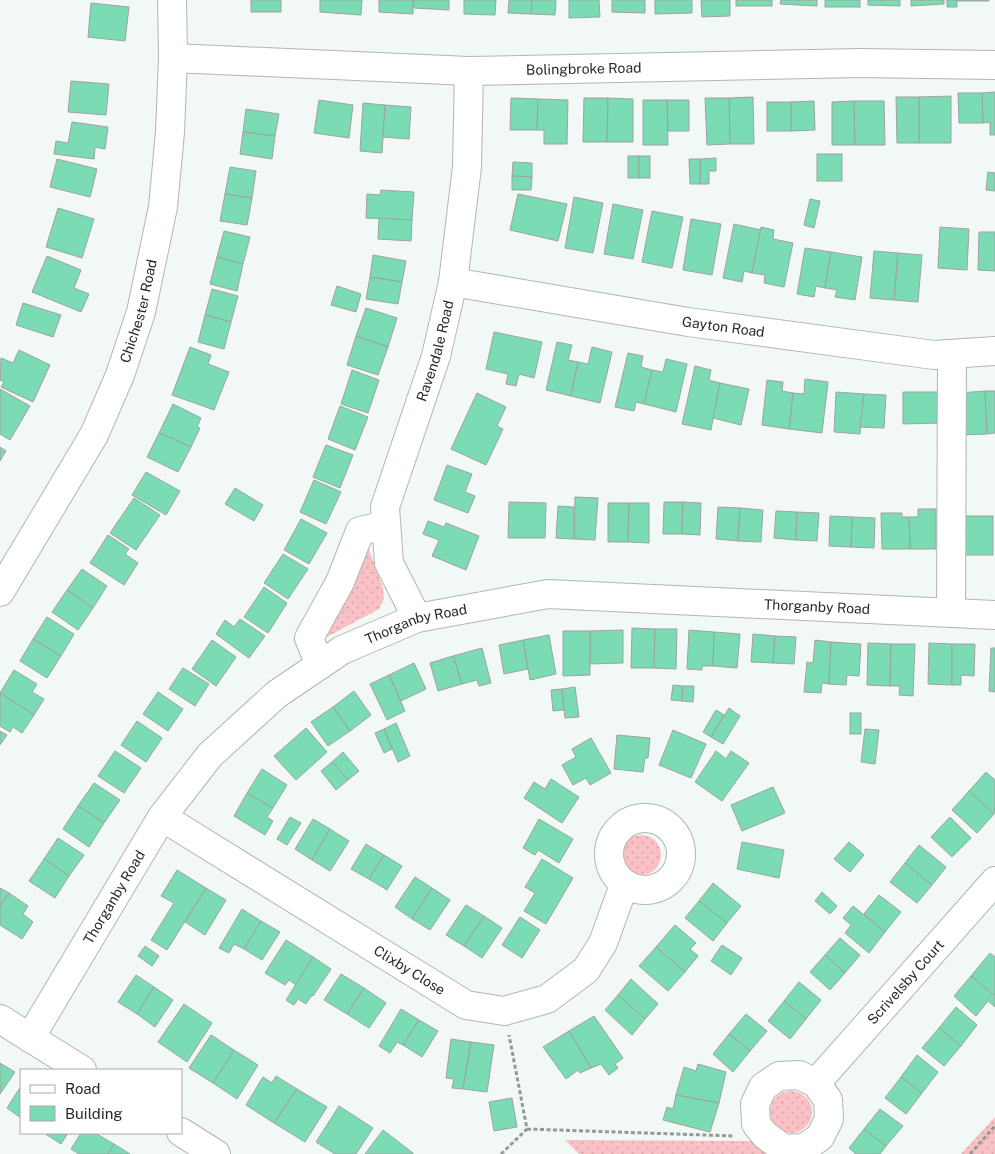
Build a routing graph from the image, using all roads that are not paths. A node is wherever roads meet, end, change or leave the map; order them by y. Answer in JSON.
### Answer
{"nodes":[{"id":1,"x":172,"y":0,"type":"edge"},
{"id":2,"x":173,"y":58,"type":"junction"},
{"id":3,"x":995,"y":64,"type":"edge"},
{"id":4,"x":469,"y":71,"type":"junction"},
{"id":5,"x":453,"y":282,"type":"junction"},
{"id":6,"x":995,"y":351,"type":"edge"},
{"id":7,"x":952,"y":354,"type":"junction"},
{"id":8,"x":386,"y":525,"type":"junction"},
{"id":9,"x":0,"y":592,"type":"edge"},
{"id":10,"x":951,"y":613,"type":"junction"},
{"id":11,"x":995,"y":615,"type":"edge"},
{"id":12,"x":417,"y":618,"type":"junction"},
{"id":13,"x":320,"y":665,"type":"junction"},
{"id":14,"x":162,"y":817,"type":"junction"},
{"id":15,"x":995,"y":881,"type":"edge"},
{"id":16,"x":624,"y":885,"type":"dead end"},
{"id":17,"x":0,"y":1019,"type":"edge"},
{"id":18,"x":30,"y":1038,"type":"junction"},
{"id":19,"x":80,"y":1069,"type":"edge"},
{"id":20,"x":816,"y":1083,"type":"junction"},
{"id":21,"x":182,"y":1133,"type":"edge"},
{"id":22,"x":216,"y":1154,"type":"edge"}],
"edges":[{"from":1,"to":2,"type":"street","name":"Chichester Road"},
{"from":2,"to":4,"type":"street","name":"Bolingbroke Road"},
{"from":2,"to":9,"type":"street","name":"Chichester Road"},
{"from":3,"to":4,"type":"street","name":"Bolingbroke Road"},
{"from":4,"to":5,"type":"street","name":"Ravendale Road"},
{"from":5,"to":7,"type":"street","name":"Gayton Road"},
{"from":5,"to":8,"type":"street","name":"Ravendale Road"},
{"from":6,"to":7,"type":"street","name":"Gayton Road"},
{"from":7,"to":10,"type":"street"},
{"from":8,"to":12,"type":"street","name":"Ravendale Road"},
{"from":8,"to":13,"type":"street"},
{"from":10,"to":11,"type":"street","name":"Thorganby Road"},
{"from":10,"to":12,"type":"street","name":"Thorganby Road"},
{"from":12,"to":13,"type":"street","name":"Thorganby Road"},
{"from":13,"to":14,"type":"street","name":"Thorganby Road"},
{"from":14,"to":16,"type":"street","name":"Clixby Close"},
{"from":14,"to":18,"type":"street","name":"Thorganby Road"},
{"from":15,"to":20,"type":"street","name":"Scrivelsby Court"},
{"from":17,"to":18,"type":"street"},
{"from":18,"to":19,"type":"street"},
{"from":20,"to":20,"type":"street"},
{"from":21,"to":22,"type":"street"}]}
